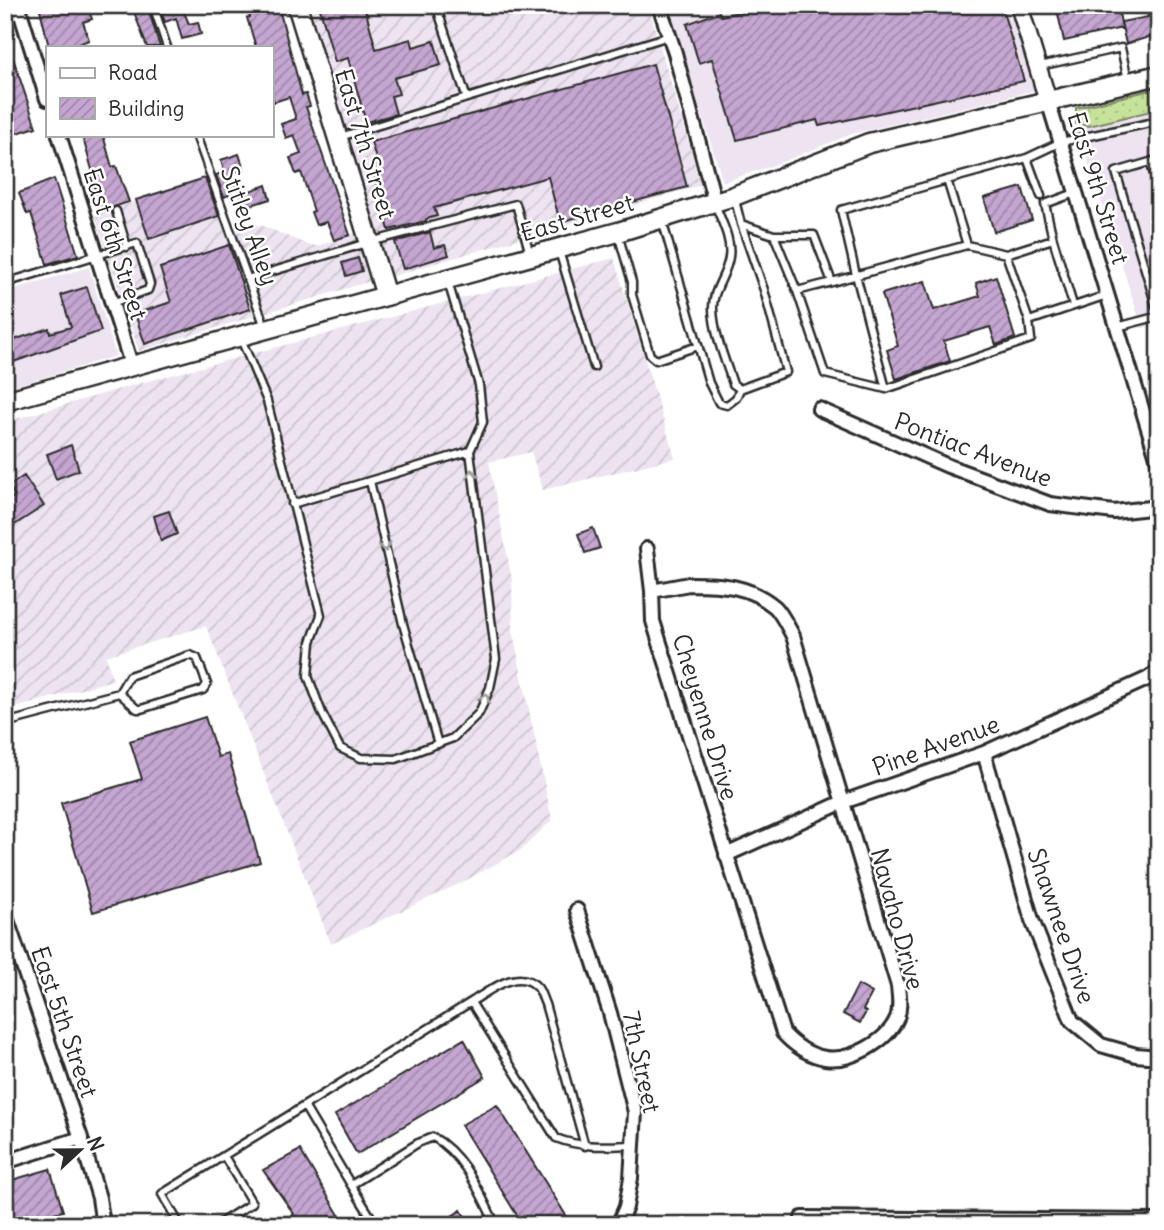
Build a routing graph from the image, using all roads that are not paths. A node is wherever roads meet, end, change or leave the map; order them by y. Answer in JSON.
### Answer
{"nodes":[{"id":1,"x":18,"y":5,"type":"edge"},
{"id":2,"x":153,"y":5,"type":"edge"},
{"id":3,"x":297,"y":5,"type":"edge"},
{"id":4,"x":436,"y":5,"type":"edge"},
{"id":5,"x":679,"y":5,"type":"edge"},
{"id":6,"x":1018,"y":5,"type":"edge"},
{"id":7,"x":660,"y":7,"type":"edge"},
{"id":8,"x":669,"y":36,"type":"junction"},
{"id":9,"x":167,"y":46,"type":"edge"},
{"id":10,"x":1038,"y":67,"type":"junction"},
{"id":11,"x":1159,"y":75,"type":"edge"},
{"id":12,"x":1129,"y":82,"type":"junction"},
{"id":13,"x":46,"y":96,"type":"edge"},
{"id":14,"x":466,"y":96,"type":"junction"},
{"id":15,"x":1048,"y":101,"type":"junction"},
{"id":16,"x":1159,"y":121,"type":"edge"},
{"id":17,"x":59,"y":136,"type":"edge"},
{"id":18,"x":196,"y":136,"type":"edge"},
{"id":19,"x":337,"y":137,"type":"junction"},
{"id":20,"x":1061,"y":142,"type":"junction"},
{"id":21,"x":1027,"y":158,"type":"junction"},
{"id":22,"x":1159,"y":159,"type":"edge"},
{"id":23,"x":1150,"y":162,"type":"junction"},
{"id":24,"x":947,"y":180,"type":"junction"},
{"id":25,"x":1159,"y":189,"type":"edge"},
{"id":26,"x":1076,"y":193,"type":"junction"},
{"id":27,"x":734,"y":196,"type":"junction"},
{"id":28,"x":1041,"y":196,"type":"dead end"},
{"id":29,"x":715,"y":202,"type":"junction"},
{"id":30,"x":116,"y":211,"type":"dead end"},
{"id":31,"x":662,"y":219,"type":"junction"},
{"id":32,"x":741,"y":224,"type":"junction"},
{"id":33,"x":618,"y":232,"type":"junction"},
{"id":34,"x":774,"y":235,"type":"junction"},
{"id":35,"x":1054,"y":239,"type":"junction"},
{"id":36,"x":370,"y":242,"type":"junction"},
{"id":37,"x":967,"y":245,"type":"junction"},
{"id":38,"x":127,"y":247,"type":"junction"},
{"id":39,"x":559,"y":249,"type":"junction"},
{"id":40,"x":1006,"y":254,"type":"junction"},
{"id":41,"x":97,"y":256,"type":"junction"},
{"id":42,"x":531,"y":257,"type":"junction"},
{"id":43,"x":856,"y":275,"type":"junction"},
{"id":44,"x":247,"y":279,"type":"junction"},
{"id":45,"x":447,"y":281,"type":"junction"},
{"id":46,"x":832,"y":282,"type":"junction"},
{"id":47,"x":5,"y":284,"type":"edge"},
{"id":48,"x":797,"y":291,"type":"junction"},
{"id":49,"x":1107,"y":295,"type":"junction"},
{"id":50,"x":386,"y":296,"type":"junction"},
{"id":51,"x":112,"y":303,"type":"junction"},
{"id":52,"x":1073,"y":304,"type":"junction"},
{"id":53,"x":1159,"y":316,"type":"edge"},
{"id":54,"x":1029,"y":321,"type":"junction"},
{"id":55,"x":1117,"y":327,"type":"junction"},
{"id":56,"x":265,"y":330,"type":"junction"},
{"id":57,"x":241,"y":337,"type":"junction"},
{"id":58,"x":698,"y":346,"type":"junction"},
{"id":59,"x":132,"y":367,"type":"junction"},
{"id":60,"x":593,"y":367,"type":"dead end"},
{"id":61,"x":740,"y":388,"type":"junction"},
{"id":62,"x":887,"y":389,"type":"junction"},
{"id":63,"x":5,"y":401,"type":"edge"},
{"id":64,"x":820,"y":410,"type":"dead end"},
{"id":65,"x":470,"y":451,"type":"junction"},
{"id":66,"x":1159,"y":464,"type":"edge"},
{"id":67,"x":370,"y":481,"type":"junction"},
{"id":68,"x":292,"y":504,"type":"junction"},
{"id":69,"x":1159,"y":507,"type":"edge"},
{"id":70,"x":647,"y":549,"type":"dead end"},
{"id":71,"x":652,"y":591,"type":"junction"},
{"id":72,"x":1159,"y":671,"type":"edge"},
{"id":73,"x":119,"y":693,"type":"junction"},
{"id":74,"x":5,"y":723,"type":"edge"},
{"id":75,"x":438,"y":744,"type":"junction"},
{"id":76,"x":984,"y":753,"type":"junction"},
{"id":77,"x":843,"y":802,"type":"junction"},
{"id":78,"x":726,"y":855,"type":"junction"},
{"id":79,"x":577,"y":910,"type":"dead end"},
{"id":80,"x":5,"y":914,"type":"edge"},
{"id":81,"x":471,"y":1002,"type":"junction"},
{"id":82,"x":1159,"y":1057,"type":"edge"},
{"id":83,"x":304,"y":1106,"type":"junction"},
{"id":84,"x":81,"y":1138,"type":"junction"},
{"id":85,"x":585,"y":1146,"type":"junction"},
{"id":86,"x":632,"y":1146,"type":"junction"},
{"id":87,"x":224,"y":1156,"type":"junction"},
{"id":88,"x":5,"y":1162,"type":"edge"},
{"id":89,"x":351,"y":1185,"type":"junction"},
{"id":90,"x":802,"y":1218,"type":"dead end"},
{"id":91,"x":1159,"y":1221,"type":"edge"},
{"id":92,"x":103,"y":1225,"type":"edge"},
{"id":93,"x":180,"y":1225,"type":"edge"},
{"id":94,"x":217,"y":1225,"type":"edge"},
{"id":95,"x":376,"y":1225,"type":"edge"},
{"id":96,"x":496,"y":1225,"type":"edge"},
{"id":97,"x":618,"y":1225,"type":"edge"}],
"edges":[{"from":1,"to":13,"type":"street"},
{"from":2,"to":9,"type":"lane"},
{"from":3,"to":19,"type":"main road","name":"East 7th Street"},
{"from":4,"to":14,"type":"lane"},
{"from":5,"to":7,"type":"lane"},
{"from":6,"to":10,"type":"street","name":"East 9th Street"},
{"from":7,"to":8,"type":"street"},
{"from":8,"to":14,"type":"lane"},
{"from":8,"to":29,"type":"street"},
{"from":10,"to":12,"type":"lane"},
{"from":10,"to":15,"type":"street","name":"East 9th Street"},
{"from":11,"to":12,"type":"main road","name":"East Street"},
{"from":12,"to":15,"type":"main road","name":"East Street"},
{"from":14,"to":19,"type":"lane"},
{"from":15,"to":20,"type":"street","name":"East 9th Street"},
{"from":15,"to":27,"type":"main road","name":"East Street"},
{"from":16,"to":20,"type":"lane"},
{"from":17,"to":41,"type":"street","name":"East 6th Street"},
{"from":18,"to":44,"type":"lane","name":"Stitley Alley"},
{"from":19,"to":36,"type":"main road","name":"East 7th Street"},
{"from":20,"to":21,"type":"lane"},
{"from":20,"to":26,"type":"street","name":"East 9th Street"},
{"from":21,"to":24,"type":"lane"},
{"from":21,"to":28,"type":"lane"},
{"from":22,"to":23,"type":"lane"},
{"from":23,"to":25,"type":"lane"},
{"from":23,"to":53,"type":"lane"},
{"from":24,"to":37,"type":"lane"},
{"from":24,"to":43,"type":"lane"},
{"from":26,"to":35,"type":"lane"},
{"from":26,"to":49,"type":"street","name":"East 9th Street"},
{"from":27,"to":29,"type":"main road","name":"East Street"},
{"from":27,"to":32,"type":"lane"},
{"from":29,"to":31,"type":"main road","name":"East Street"},
{"from":29,"to":61,"type":"lane"},
{"from":30,"to":38,"type":"lane"},
{"from":31,"to":33,"type":"main road","name":"East Street"},
{"from":31,"to":58,"type":"lane"},
{"from":32,"to":34,"type":"lane"},
{"from":32,"to":61,"type":"lane"},
{"from":33,"to":39,"type":"main road","name":"East Street"},
{"from":33,"to":58,"type":"lane"},
{"from":34,"to":46,"type":"lane"},
{"from":34,"to":48,"type":"lane"},
{"from":35,"to":40,"type":"lane"},
{"from":35,"to":52,"type":"lane"},
{"from":36,"to":42,"type":"lane"},
{"from":36,"to":44,"type":"lane"},
{"from":36,"to":50,"type":"main road","name":"East 7th Street"},
{"from":37,"to":40,"type":"lane"},
{"from":37,"to":43,"type":"lane"},
{"from":38,"to":41,"type":"lane"},
{"from":38,"to":51,"type":"lane"},
{"from":39,"to":42,"type":"main road","name":"East Street"},
{"from":39,"to":60,"type":"lane"},
{"from":40,"to":54,"type":"lane"},
{"from":41,"to":47,"type":"lane"},
{"from":41,"to":51,"type":"street","name":"East 6th Street"},
{"from":42,"to":45,"type":"main road","name":"East Street"},
{"from":43,"to":46,"type":"lane"},
{"from":43,"to":62,"type":"lane"},
{"from":44,"to":56,"type":"lane","name":"Stitley Alley"},
{"from":45,"to":50,"type":"main road","name":"East Street"},
{"from":45,"to":65,"type":"lane"},
{"from":46,"to":48,"type":"lane"},
{"from":48,"to":62,"type":"lane"},
{"from":49,"to":52,"type":"lane"},
{"from":49,"to":55,"type":"street","name":"East 9th Street"},
{"from":50,"to":56,"type":"main road","name":"East Street"},
{"from":51,"to":59,"type":"street","name":"East 6th Street"},
{"from":52,"to":54,"type":"lane"},
{"from":53,"to":55,"type":"lane"},
{"from":54,"to":62,"type":"lane"},
{"from":55,"to":66,"type":"street","name":"East 9th Street"},
{"from":56,"to":57,"type":"main road","name":"East Street"},
{"from":57,"to":59,"type":"main road","name":"East Street"},
{"from":57,"to":68,"type":"lane"},
{"from":58,"to":61,"type":"lane"},
{"from":59,"to":63,"type":"main road","name":"East Street"},
{"from":64,"to":69,"type":"street","name":"Pontiac Avenue"},
{"from":65,"to":67,"type":"lane"},
{"from":75,"to":65,"type":"lane","one_way":true},
{"from":67,"to":68,"type":"lane"},
{"from":67,"to":75,"type":"lane","one_way":true},
{"from":68,"to":75,"type":"lane"},
{"from":70,"to":71,"type":"street","name":"Cheyenne Drive"},
{"from":71,"to":77,"type":"street"},
{"from":71,"to":78,"type":"street","name":"Cheyenne Drive"},
{"from":72,"to":76,"type":"street","name":"Pine Avenue"},
{"from":73,"to":73,"type":"lane"},
{"from":73,"to":74,"type":"lane"},
{"from":76,"to":77,"type":"street","name":"Pine Avenue"},
{"from":76,"to":82,"type":"street","name":"Shawnee Drive"},
{"from":77,"to":78,"type":"street","name":"Pine Avenue"},
{"from":77,"to":78,"type":"street","name":"Navaho Drive"},
{"from":79,"to":86,"type":"street","name":"7th Street"},
{"from":80,"to":84,"type":"street","name":"East 5th Street"},
{"from":81,"to":83,"type":"lane"},
{"from":81,"to":85,"type":"lane"},
{"from":81,"to":85,"type":"lane"},
{"from":83,"to":87,"type":"lane"},
{"from":83,"to":89,"type":"lane"},
{"from":84,"to":88,"type":"street"},
{"from":84,"to":92,"type":"street","name":"East 5th Street"},
{"from":85,"to":86,"type":"lane"},
{"from":86,"to":97,"type":"street","name":"7th Street"},
{"from":87,"to":93,"type":"lane"},
{"from":87,"to":94,"type":"lane"},
{"from":89,"to":95,"type":"lane"},
{"from":89,"to":96,"type":"lane"},
{"from":90,"to":91,"type":"street"}]}
